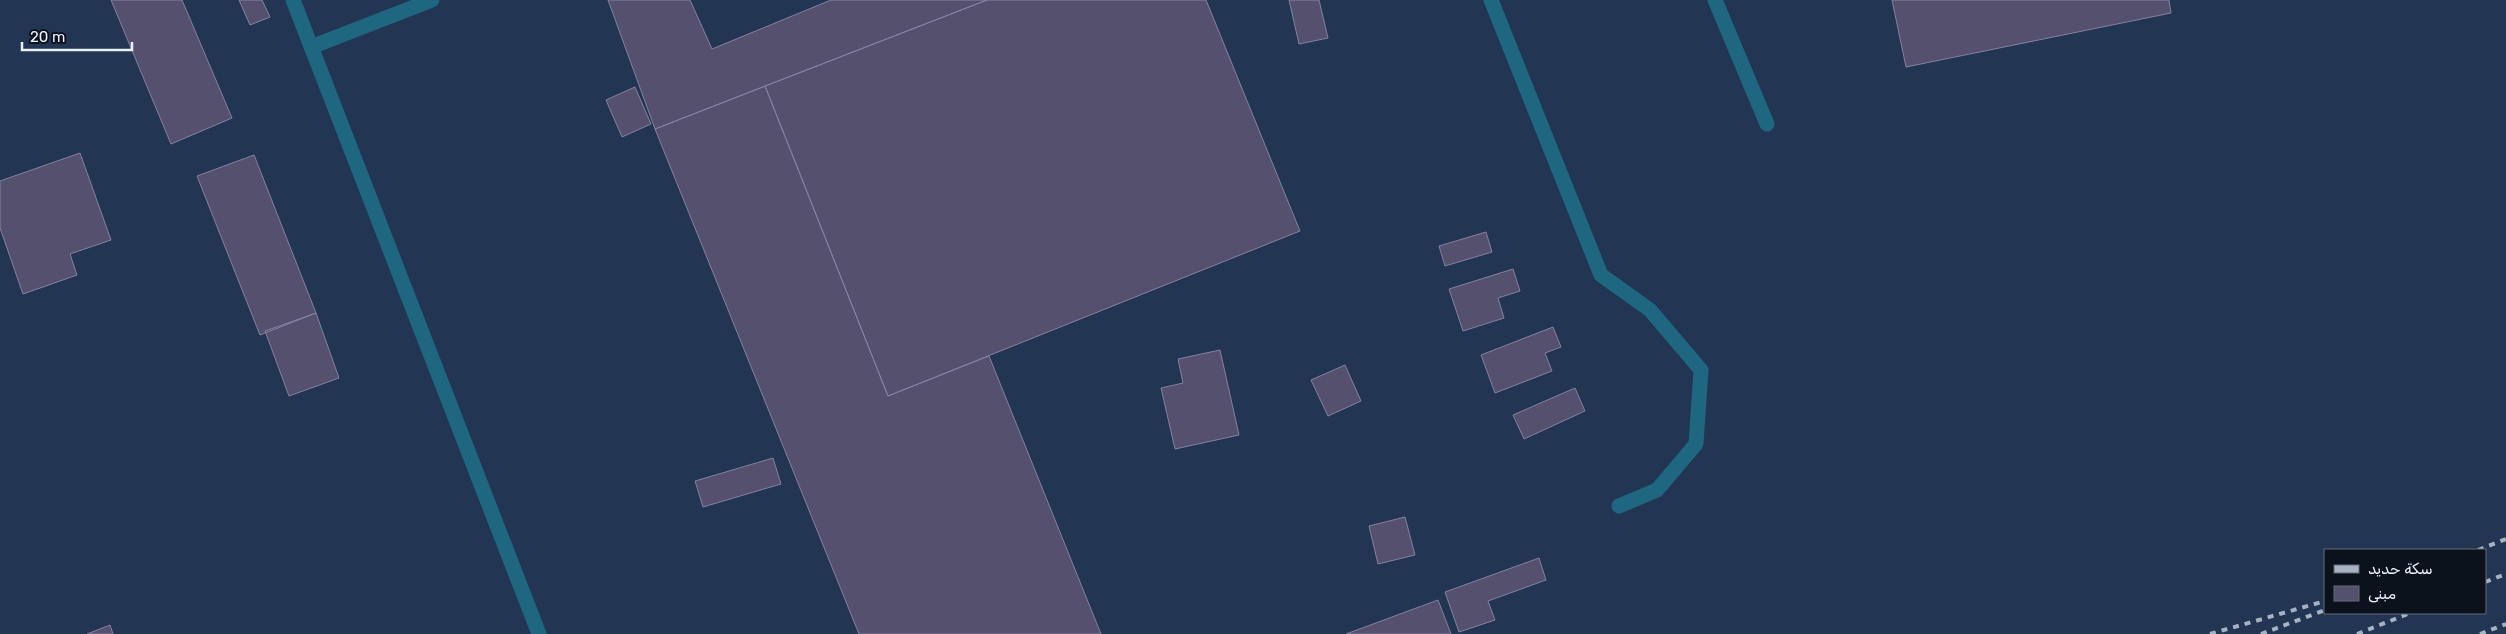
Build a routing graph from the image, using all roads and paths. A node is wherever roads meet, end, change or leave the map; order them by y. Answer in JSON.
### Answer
{"nodes":[{"id":1,"x":293,"y":0,"type":"edge"},
{"id":2,"x":432,"y":0,"type":"edge"},
{"id":3,"x":1491,"y":0,"type":"edge"},
{"id":4,"x":1715,"y":0,"type":"edge"},
{"id":5,"x":311,"y":47,"type":"junction"},
{"id":6,"x":1767,"y":124,"type":"dead end"},
{"id":7,"x":1619,"y":506,"type":"dead end"},
{"id":8,"x":539,"y":634,"type":"edge"}],
"edges":[{"from":1,"to":5,"type":"lane"},
{"from":2,"to":5,"type":"lane"},
{"from":3,"to":7,"type":"lane"},
{"from":4,"to":6,"type":"lane"},
{"from":5,"to":8,"type":"lane"}]}
